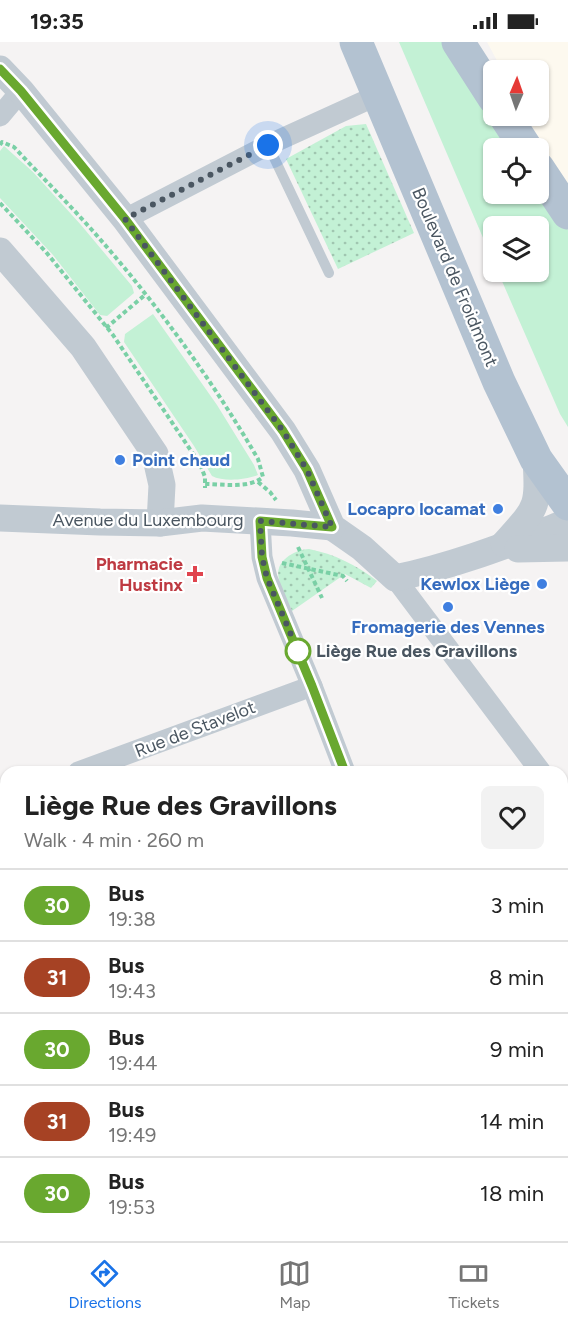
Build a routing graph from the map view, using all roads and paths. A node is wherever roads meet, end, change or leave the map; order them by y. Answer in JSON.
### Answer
{"nodes":[{"id":1,"x":356,"y":42,"type":"edge"},
{"id":2,"x":458,"y":42,"type":"edge"},
{"id":3,"x":0,"y":69,"type":"edge"},
{"id":4,"x":483,"y":81,"type":"edge"},
{"id":5,"x":21,"y":91,"type":"junction"},
{"id":6,"x":378,"y":95,"type":"junction"},
{"id":7,"x":0,"y":116,"type":"edge"},
{"id":8,"x":0,"y":145,"type":"edge"},
{"id":9,"x":268,"y":145,"type":"junction"},
{"id":10,"x":549,"y":184,"type":"edge"},
{"id":11,"x":0,"y":203,"type":"edge"},
{"id":12,"x":568,"y":213,"type":"edge"},
{"id":13,"x":125,"y":219,"type":"junction"},
{"id":14,"x":0,"y":251,"type":"edge"},
{"id":15,"x":329,"y":273,"type":"dead end"},
{"id":16,"x":146,"y":294,"type":"junction"},
{"id":17,"x":106,"y":328,"type":"junction"},
{"id":18,"x":536,"y":459,"type":"junction"},
{"id":19,"x":568,"y":504,"type":"edge"},
{"id":20,"x":0,"y":518,"type":"edge"},
{"id":21,"x":260,"y":521,"type":"junction"},
{"id":22,"x":160,"y":522,"type":"junction"},
{"id":23,"x":568,"y":522,"type":"edge"},
{"id":24,"x":332,"y":527,"type":"junction"},
{"id":25,"x":502,"y":547,"type":"junction"},
{"id":26,"x":564,"y":550,"type":"edge"},
{"id":27,"x":282,"y":563,"type":"dead end"},
{"id":28,"x":395,"y":578,"type":"junction"},
{"id":29,"x":347,"y":581,"type":"dead end"},
{"id":30,"x":312,"y":686,"type":"junction"},
{"id":31,"x":94,"y":766,"type":"edge"},
{"id":32,"x":343,"y":766,"type":"edge"},
{"id":33,"x":536,"y":766,"type":"edge"}],
"edges":[{"from":1,"to":6,"type":"main road","name":"Boulevard de Froidmont"},
{"from":2,"to":4,"type":"main road"},
{"from":3,"to":5,"type":"street"},
{"from":5,"to":7,"type":"street"},
{"from":5,"to":13,"type":"street"},
{"from":6,"to":9,"type":"street"},
{"from":6,"to":18,"type":"main road","name":"Boulevard de Froidmont"},
{"from":8,"to":16,"type":"path"},
{"from":9,"to":13,"type":"street"},
{"from":9,"to":15,"type":"lane"},
{"from":10,"to":12,"type":"main road"},
{"from":11,"to":17,"type":"path"},
{"from":13,"to":24,"type":"street"},
{"from":14,"to":22,"type":"street"},
{"from":16,"to":17,"type":"path"},
{"from":16,"to":17,"type":"path"},
{"from":18,"to":19,"type":"main road","name":"Boulevard de Froidmont"},
{"from":18,"to":25,"type":"street"},
{"from":20,"to":22,"type":"street","name":"Avenue du Luxembourg"},
{"from":21,"to":22,"type":"street","name":"Avenue du Luxembourg"},
{"from":21,"to":24,"type":"street","name":"Avenue du Luxembourg"},
{"from":21,"to":30,"type":"street"},
{"from":23,"to":25,"type":"street"},
{"from":24,"to":28,"type":"street"},
{"from":25,"to":26,"type":"street"},
{"from":25,"to":28,"type":"street"},
{"from":27,"to":29,"type":"path"},
{"from":28,"to":33,"type":"street"},
{"from":30,"to":31,"type":"street","name":"Rue de Stavelot"},
{"from":30,"to":32,"type":"street"}]}
